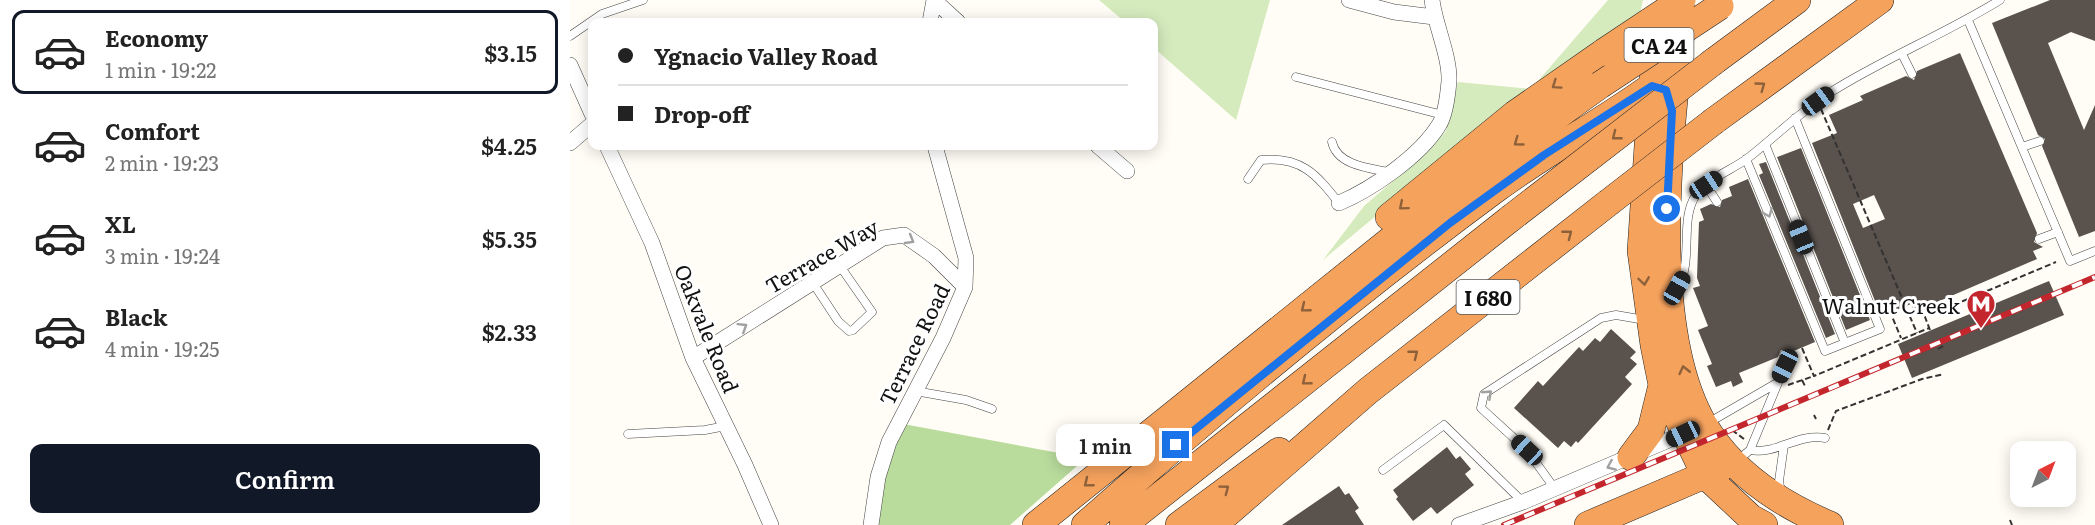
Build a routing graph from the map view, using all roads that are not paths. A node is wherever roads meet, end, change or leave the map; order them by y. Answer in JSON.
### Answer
{"nodes":[{"id":1,"x":643,"y":0,"type":"edge"},
{"id":2,"x":934,"y":0,"type":"edge"},
{"id":3,"x":1349,"y":0,"type":"edge"},
{"id":4,"x":1432,"y":0,"type":"edge"},
{"id":5,"x":1665,"y":0,"type":"edge"},
{"id":6,"x":1684,"y":0,"type":"edge"},
{"id":7,"x":1797,"y":0,"type":"edge"},
{"id":8,"x":1880,"y":0,"type":"edge"},
{"id":9,"x":2000,"y":0,"type":"edge"},
{"id":10,"x":1725,"y":3,"type":"edge"},
{"id":11,"x":1434,"y":17,"type":"junction"},
{"id":12,"x":596,"y":18,"type":"edge"},
{"id":13,"x":931,"y":18,"type":"edge"},
{"id":14,"x":954,"y":18,"type":"edge"},
{"id":15,"x":1968,"y":20,"type":"junction"},
{"id":16,"x":588,"y":24,"type":"edge"},
{"id":17,"x":570,"y":36,"type":"edge"},
{"id":18,"x":1902,"y":54,"type":"junction"},
{"id":19,"x":570,"y":65,"type":"edge"},
{"id":20,"x":1912,"y":74,"type":"dead end"},
{"id":21,"x":1296,"y":77,"type":"dead end"},
{"id":22,"x":1652,"y":86,"type":"junction"},
{"id":23,"x":588,"y":100,"type":"edge"},
{"id":24,"x":1672,"y":111,"type":"junction"},
{"id":25,"x":1443,"y":115,"type":"junction"},
{"id":26,"x":1795,"y":118,"type":"junction"},
{"id":27,"x":588,"y":127,"type":"edge"},
{"id":28,"x":2040,"y":141,"type":"dead end"},
{"id":29,"x":1332,"y":142,"type":"dead end"},
{"id":30,"x":570,"y":143,"type":"edge"},
{"id":31,"x":1765,"y":144,"type":"junction"},
{"id":32,"x":2022,"y":147,"type":"junction"},
{"id":33,"x":609,"y":150,"type":"edge"},
{"id":34,"x":935,"y":150,"type":"edge"},
{"id":35,"x":1102,"y":150,"type":"edge"},
{"id":36,"x":1746,"y":159,"type":"junction"},
{"id":37,"x":1126,"y":171,"type":"dead end"},
{"id":38,"x":1390,"y":172,"type":"junction"},
{"id":39,"x":1248,"y":179,"type":"dead end"},
{"id":40,"x":1706,"y":185,"type":"junction"},
{"id":41,"x":1717,"y":202,"type":"dead end"},
{"id":42,"x":1339,"y":203,"type":"joint"},
{"id":43,"x":2058,"y":231,"type":"junction"},
{"id":44,"x":2039,"y":239,"type":"dead end"},
{"id":45,"x":2095,"y":251,"type":"edge"},
{"id":46,"x":840,"y":266,"type":"junction"},
{"id":47,"x":1350,"y":271,"type":"junction"},
{"id":48,"x":813,"y":283,"type":"junction"},
{"id":49,"x":965,"y":287,"type":"junction"},
{"id":50,"x":1671,"y":300,"type":"junction"},
{"id":51,"x":1650,"y":320,"type":"junction"},
{"id":52,"x":1845,"y":343,"type":"junction"},
{"id":53,"x":1784,"y":355,"type":"dead end"},
{"id":54,"x":693,"y":358,"type":"junction"},
{"id":55,"x":1777,"y":383,"type":"junction"},
{"id":56,"x":1662,"y":385,"type":"junction"},
{"id":57,"x":915,"y":391,"type":"junction"},
{"id":58,"x":1368,"y":391,"type":"junction"},
{"id":59,"x":992,"y":410,"type":"dead end"},
{"id":60,"x":726,"y":426,"type":"junction"},
{"id":61,"x":1704,"y":428,"type":"junction"},
{"id":62,"x":628,"y":434,"type":"dead end"},
{"id":63,"x":1825,"y":438,"type":"dead end"},
{"id":64,"x":1784,"y":445,"type":"junction"},
{"id":65,"x":1741,"y":456,"type":"junction"},
{"id":66,"x":1631,"y":457,"type":"junction"},
{"id":67,"x":1383,"y":470,"type":"dead end"},
{"id":68,"x":1705,"y":475,"type":"junction"},
{"id":69,"x":1555,"y":489,"type":"junction"},
{"id":70,"x":1782,"y":500,"type":"junction"},
{"id":71,"x":1523,"y":502,"type":"junction"},
{"id":72,"x":771,"y":525,"type":"edge"},
{"id":73,"x":871,"y":525,"type":"edge"},
{"id":74,"x":1036,"y":525,"type":"edge"},
{"id":75,"x":1085,"y":525,"type":"edge"},
{"id":76,"x":1123,"y":525,"type":"edge"},
{"id":77,"x":1179,"y":525,"type":"edge"},
{"id":78,"x":1214,"y":525,"type":"edge"},
{"id":79,"x":1459,"y":525,"type":"edge"},
{"id":80,"x":1588,"y":525,"type":"edge"},
{"id":81,"x":1764,"y":525,"type":"edge"},
{"id":82,"x":1830,"y":525,"type":"edge"}],
"edges":[{"from":1,"to":12,"type":"lane"},
{"from":2,"to":13,"type":"street"},
{"from":2,"to":14,"type":"street"},
{"from":3,"to":11,"type":"street"},
{"from":4,"to":11,"type":"street"},
{"from":5,"to":22,"type":"highway"},
{"from":6,"to":24,"type":"highway"},
{"from":6,"to":47,"type":"highway","one_way":true,"bridge":true},
{"from":7,"to":76,"type":"highway","number":"I 680","one_way":true,"bridge":true},
{"from":58,"to":8,"type":"highway","number":"I 680","one_way":true,"bridge":true},
{"from":9,"to":15,"type":"lane"},
{"from":10,"to":47,"type":"highway","number":"CA 24","one_way":true,"bridge":true},
{"from":11,"to":25,"type":"street"},
{"from":15,"to":18,"type":"lane"},
{"from":15,"to":32,"type":"lane"},
{"from":16,"to":17,"type":"lane"},
{"from":18,"to":20,"type":"lane"},
{"from":18,"to":26,"type":"lane"},
{"from":19,"to":23,"type":"street"},
{"from":21,"to":25,"type":"lane"},
{"from":22,"to":24,"type":"highway"},
{"from":22,"to":51,"type":"highway","one_way":true},
{"from":22,"to":75,"type":"highway"},
{"from":24,"to":50,"type":"highway"},
{"from":25,"to":38,"type":"street"},
{"from":26,"to":31,"type":"lane"},
{"from":26,"to":52,"type":"lane"},
{"from":27,"to":30,"type":"street"},
{"from":28,"to":32,"type":"lane"},
{"from":29,"to":38,"type":"lane"},
{"from":31,"to":36,"type":"lane"},
{"from":31,"to":52,"type":"lane"},
{"from":32,"to":43,"type":"lane"},
{"from":33,"to":54,"type":"street","name":"Oakvale Road"},
{"from":34,"to":49,"type":"street","name":"Terrace Road"},
{"from":35,"to":37,"type":"street"},
{"from":36,"to":40,"type":"lane"},
{"from":36,"to":52,"type":"lane","one_way":true},
{"from":38,"to":42,"type":"street"},
{"from":39,"to":42,"type":"lane"},
{"from":40,"to":41,"type":"lane"},
{"from":40,"to":50,"type":"lane"},
{"from":43,"to":44,"type":"lane"},
{"from":43,"to":45,"type":"lane"},
{"from":46,"to":48,"type":"street","name":"Terrace Way"},
{"from":46,"to":48,"type":"lane"},
{"from":46,"to":49,"type":"street","name":"Terrace Way","one_way":true},
{"from":47,"to":74,"type":"highway","number":"CA 24","one_way":true},
{"from":54,"to":48,"type":"street","name":"Terrace Way","one_way":true},
{"from":49,"to":57,"type":"street","name":"Terrace Road"},
{"from":61,"to":50,"type":"highway","one_way":true},
{"from":51,"to":56,"type":"highway"},
{"from":69,"to":51,"type":"lane","one_way":true},
{"from":53,"to":55,"type":"lane"},
{"from":54,"to":60,"type":"street","name":"Oakvale Road"},
{"from":55,"to":61,"type":"lane"},
{"from":55,"to":65,"type":"lane"},
{"from":56,"to":61,"type":"highway"},
{"from":56,"to":66,"type":"highway"},
{"from":57,"to":59,"type":"lane"},
{"from":57,"to":73,"type":"street","name":"Terrace Road"},
{"from":77,"to":58,"type":"highway","one_way":true},
{"from":58,"to":78,"type":"highway","number":"I 680"},
{"from":60,"to":62,"type":"lane"},
{"from":60,"to":72,"type":"street","name":"Oakvale Road"},
{"from":61,"to":65,"type":"highway"},
{"from":61,"to":66,"type":"street"},
{"from":61,"to":68,"type":"highway"},
{"from":63,"to":64,"type":"lane"},
{"from":64,"to":65,"type":"lane"},
{"from":64,"to":70,"type":"lane"},
{"from":65,"to":68,"type":"highway"},
{"from":65,"to":70,"type":"highway"},
{"from":66,"to":69,"type":"street","one_way":true},
{"from":67,"to":71,"type":"lane"},
{"from":68,"to":80,"type":"highway"},
{"from":68,"to":81,"type":"highway"},
{"from":69,"to":71,"type":"street"},
{"from":70,"to":82,"type":"highway"},
{"from":71,"to":79,"type":"street"}]}
